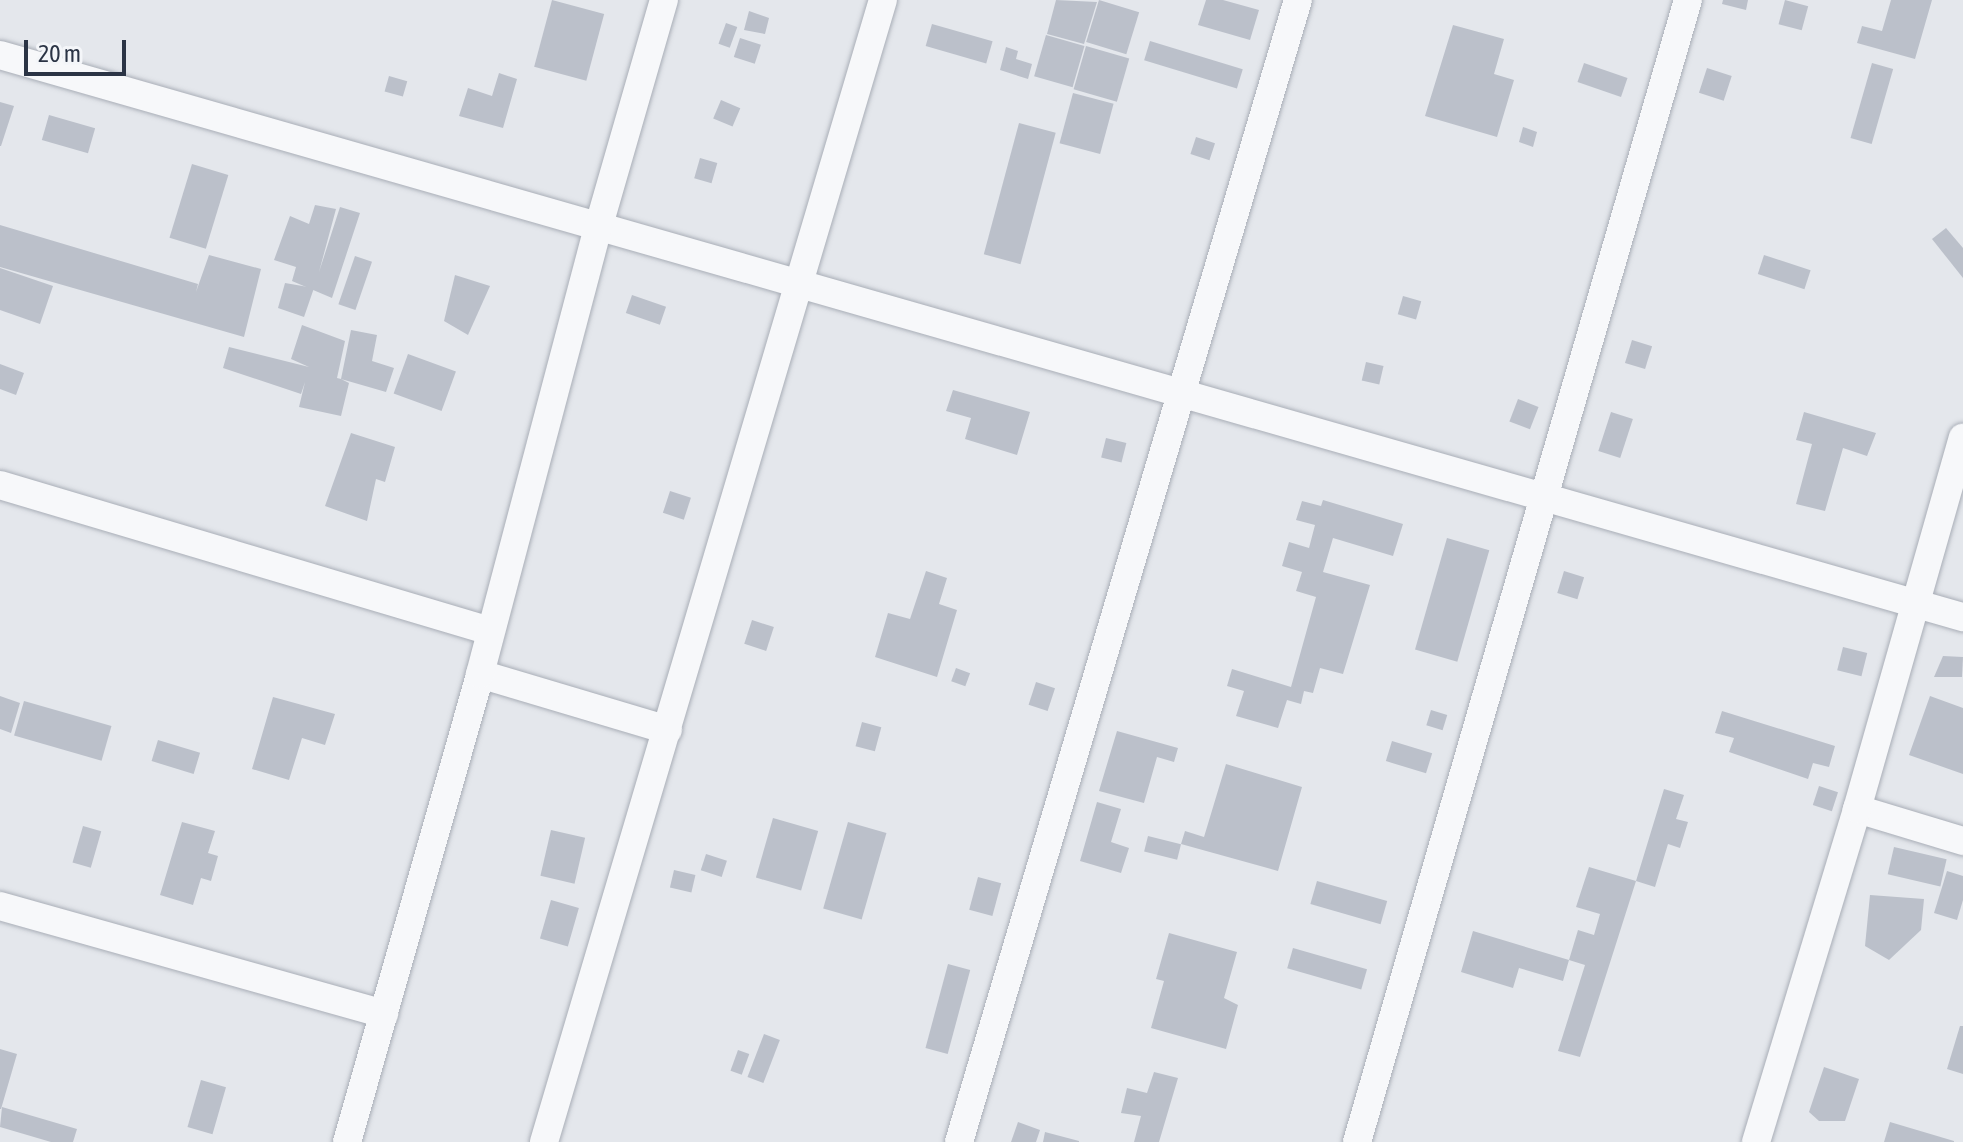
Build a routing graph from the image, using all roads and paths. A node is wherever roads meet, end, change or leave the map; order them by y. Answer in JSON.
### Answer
{"nodes":[{"id":1,"x":664,"y":0,"type":"edge"},
{"id":2,"x":883,"y":0,"type":"edge"},
{"id":3,"x":1298,"y":0,"type":"edge"},
{"id":4,"x":1688,"y":0,"type":"edge"},
{"id":5,"x":0,"y":55,"type":"edge"},
{"id":6,"x":599,"y":225,"type":"junction"},
{"id":7,"x":799,"y":286,"type":"junction"},
{"id":8,"x":1182,"y":393,"type":"junction"},
{"id":9,"x":1963,"y":438,"type":"edge"},
{"id":10,"x":0,"y":485,"type":"edge"},
{"id":11,"x":1546,"y":495,"type":"junction"},
{"id":12,"x":1915,"y":603,"type":"junction"},
{"id":13,"x":1963,"y":617,"type":"edge"},
{"id":14,"x":490,"y":631,"type":"junction"},
{"id":15,"x":480,"y":674,"type":"junction"},
{"id":16,"x":668,"y":730,"type":"junction"},
{"id":17,"x":1857,"y":809,"type":"junction"},
{"id":18,"x":1963,"y":841,"type":"edge"},
{"id":19,"x":0,"y":906,"type":"edge"},
{"id":20,"x":384,"y":1014,"type":"junction"},
{"id":21,"x":347,"y":1142,"type":"edge"},
{"id":22,"x":544,"y":1142,"type":"edge"},
{"id":23,"x":959,"y":1142,"type":"edge"},
{"id":24,"x":1357,"y":1142,"type":"edge"},
{"id":25,"x":1756,"y":1142,"type":"edge"}],
"edges":[{"from":1,"to":6,"type":"street"},
{"from":2,"to":7,"type":"street"},
{"from":3,"to":8,"type":"street"},
{"from":4,"to":11,"type":"street"},
{"from":5,"to":6,"type":"street"},
{"from":6,"to":7,"type":"street"},
{"from":6,"to":14,"type":"street"},
{"from":7,"to":8,"type":"street"},
{"from":7,"to":16,"type":"street"},
{"from":8,"to":11,"type":"street"},
{"from":8,"to":23,"type":"street"},
{"from":9,"to":12,"type":"street"},
{"from":10,"to":14,"type":"street"},
{"from":11,"to":12,"type":"street"},
{"from":11,"to":24,"type":"street"},
{"from":12,"to":13,"type":"street"},
{"from":12,"to":17,"type":"street"},
{"from":14,"to":15,"type":"street"},
{"from":15,"to":16,"type":"street"},
{"from":15,"to":20,"type":"street"},
{"from":16,"to":22,"type":"street"},
{"from":17,"to":18,"type":"street"},
{"from":17,"to":25,"type":"street"},
{"from":19,"to":20,"type":"street"},
{"from":20,"to":21,"type":"street"}]}
